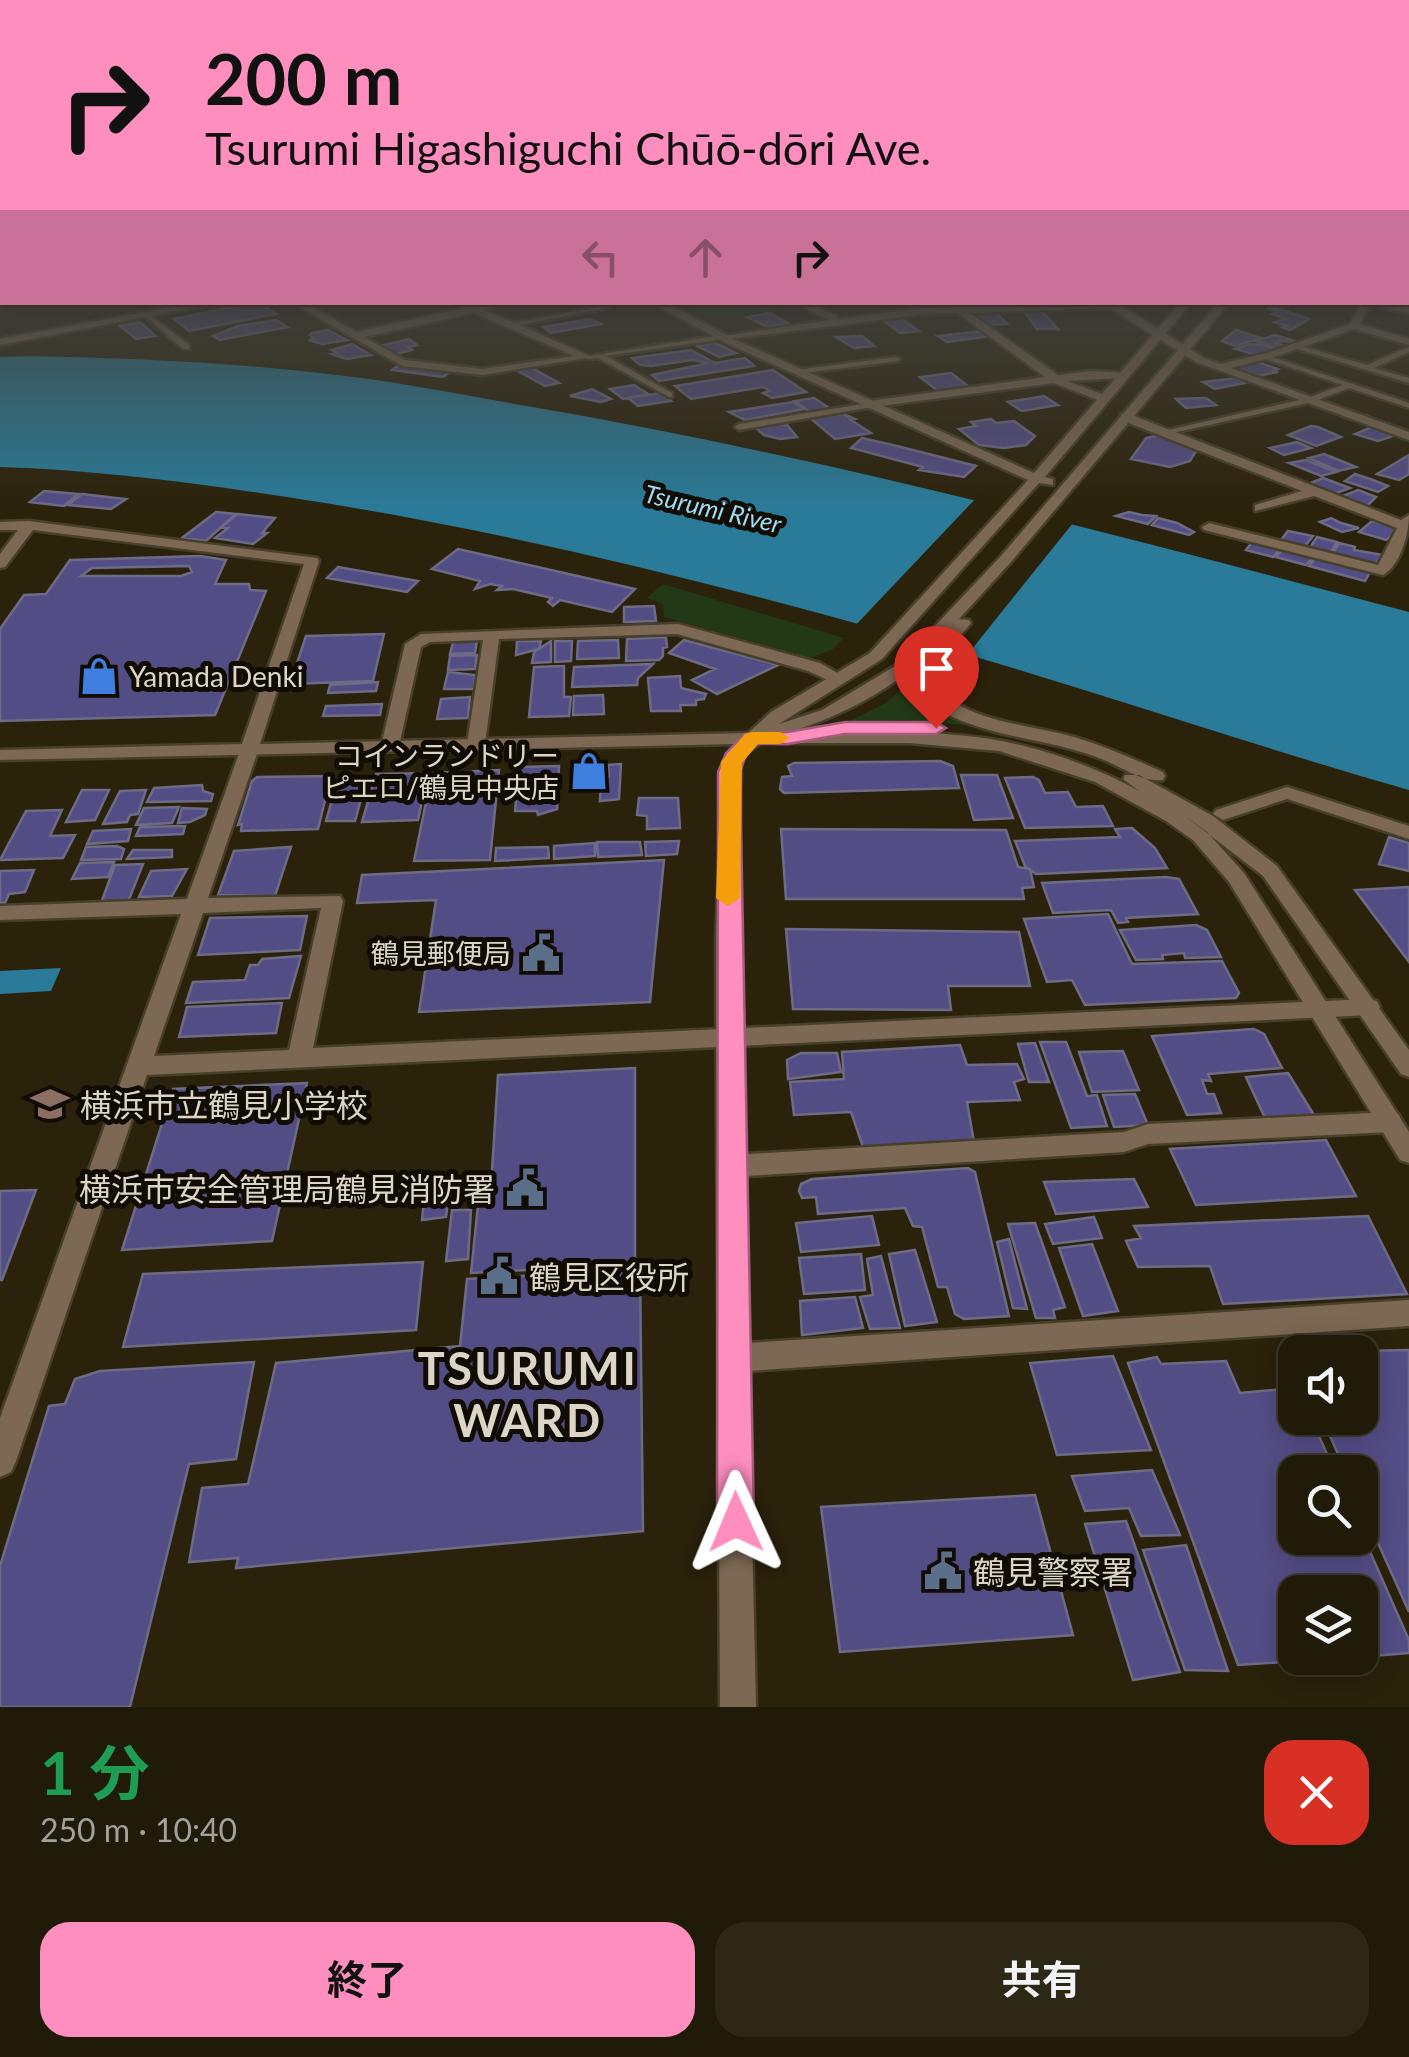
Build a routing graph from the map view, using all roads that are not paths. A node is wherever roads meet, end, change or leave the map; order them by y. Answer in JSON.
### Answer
{"nodes":[{"id":1,"x":381,"y":351,"type":"edge"},
{"id":2,"x":580,"y":351,"type":"edge"},
{"id":3,"x":629,"y":351,"type":"edge"},
{"id":4,"x":751,"y":351,"type":"edge"},
{"id":5,"x":1017,"y":351,"type":"edge"},
{"id":6,"x":1145,"y":351,"type":"edge"},
{"id":7,"x":1282,"y":351,"type":"edge"},
{"id":8,"x":1311,"y":351,"type":"edge"},
{"id":9,"x":1400,"y":351,"type":"edge"},
{"id":10,"x":1185,"y":352,"type":"junction"},
{"id":11,"x":593,"y":356,"type":"junction"},
{"id":12,"x":1266,"y":356,"type":"junction"},
{"id":13,"x":896,"y":358,"type":"dead end"},
{"id":14,"x":1218,"y":367,"type":"junction"},
{"id":15,"x":1367,"y":368,"type":"junction"},
{"id":16,"x":796,"y":372,"type":"junction"},
{"id":17,"x":1123,"y":374,"type":"junction"},
{"id":18,"x":1057,"y":379,"type":"junction"},
{"id":19,"x":1409,"y":381,"type":"edge"},
{"id":20,"x":1349,"y":385,"type":"junction"},
{"id":21,"x":669,"y":394,"type":"dead end"},
{"id":22,"x":1104,"y":398,"type":"junction"},
{"id":23,"x":1310,"y":400,"type":"junction"},
{"id":24,"x":869,"y":405,"type":"junction"},
{"id":25,"x":1409,"y":406,"type":"edge"},
{"id":26,"x":1121,"y":421,"type":"junction"},
{"id":27,"x":738,"y":427,"type":"dead end"},
{"id":28,"x":1170,"y":432,"type":"junction"},
{"id":29,"x":1409,"y":436,"type":"edge"},
{"id":30,"x":1036,"y":478,"type":"junction"},
{"id":31,"x":1064,"y":487,"type":"junction"},
{"id":32,"x":1315,"y":491,"type":"junction"},
{"id":33,"x":1260,"y":508,"type":"dead end"},
{"id":34,"x":28,"y":524,"type":"junction"},
{"id":35,"x":1406,"y":524,"type":"edge"},
{"id":36,"x":0,"y":526,"type":"edge"},
{"id":37,"x":1208,"y":527,"type":"dead end"},
{"id":38,"x":3,"y":555,"type":"edge"},
{"id":39,"x":492,"y":634,"type":"junction"},
{"id":40,"x":923,"y":659,"type":"junction"},
{"id":41,"x":838,"y":678,"type":"junction"},
{"id":42,"x":752,"y":738,"type":"junction"},
{"id":43,"x":788,"y":738,"type":"junction"},
{"id":44,"x":476,"y":744,"type":"junction"},
{"id":45,"x":390,"y":746,"type":"junction"},
{"id":46,"x":250,"y":748,"type":"junction"},
{"id":47,"x":0,"y":755,"type":"edge"},
{"id":48,"x":1223,"y":814,"type":"junction"},
{"id":49,"x":1409,"y":833,"type":"edge"},
{"id":50,"x":1270,"y":871,"type":"junction"},
{"id":51,"x":196,"y":904,"type":"junction"},
{"id":52,"x":0,"y":913,"type":"edge"},
{"id":53,"x":1369,"y":1008,"type":"junction"},
{"id":54,"x":1321,"y":1010,"type":"junction"},
{"id":55,"x":729,"y":1038,"type":"junction"},
{"id":56,"x":299,"y":1059,"type":"junction"},
{"id":57,"x":136,"y":1066,"type":"junction"},
{"id":58,"x":1409,"y":1068,"type":"edge"},
{"id":59,"x":1390,"y":1122,"type":"junction"},
{"id":60,"x":1409,"y":1153,"type":"edge"},
{"id":61,"x":730,"y":1166,"type":"junction"},
{"id":62,"x":1409,"y":1314,"type":"edge"},
{"id":63,"x":733,"y":1358,"type":"junction"},
{"id":64,"x":0,"y":1460,"type":"edge"},
{"id":65,"x":738,"y":1707,"type":"edge"}],
"edges":[{"from":1,"to":11,"type":"street"},
{"from":2,"to":11,"type":"street"},
{"from":3,"to":11,"type":"lane"},
{"from":4,"to":16,"type":"street"},
{"from":5,"to":18,"type":"street"},
{"from":6,"to":17,"type":"street"},
{"from":7,"to":12,"type":"street"},
{"from":8,"to":15,"type":"lane"},
{"from":9,"to":15,"type":"lane"},
{"from":10,"to":14,"type":"street"},
{"from":10,"to":22,"type":"street"},
{"from":10,"to":26,"type":"street"},
{"from":11,"to":21,"type":"lane"},
{"from":12,"to":14,"type":"street"},
{"from":12,"to":20,"type":"lane"},
{"from":13,"to":16,"type":"lane"},
{"from":14,"to":23,"type":"street"},
{"from":15,"to":19,"type":"lane"},
{"from":16,"to":24,"type":"street"},
{"from":17,"to":18,"type":"street"},
{"from":17,"to":22,"type":"street"},
{"from":18,"to":22,"type":"street"},
{"from":18,"to":24,"type":"street"},
{"from":20,"to":23,"type":"lane"},
{"from":20,"to":25,"type":"lane"},
{"from":22,"to":30,"type":"street"},
{"from":23,"to":28,"type":"lane"},
{"from":23,"to":29,"type":"street"},
{"from":24,"to":27,"type":"lane"},
{"from":24,"to":30,"type":"street"},
{"from":26,"to":28,"type":"street"},
{"from":26,"to":30,"type":"street"},
{"from":26,"to":31,"type":"street"},
{"from":28,"to":32,"type":"street"},
{"from":30,"to":31,"type":"street"},
{"from":30,"to":41,"type":"street"},
{"from":31,"to":40,"type":"street"},
{"from":32,"to":33,"type":"street"},
{"from":32,"to":35,"type":"street"},
{"from":34,"to":36,"type":"street"},
{"from":34,"to":38,"type":"street"},
{"from":34,"to":46,"type":"street"},
{"from":35,"to":37,"type":"street"},
{"from":39,"to":41,"type":"street"},
{"from":39,"to":44,"type":"street"},
{"from":39,"to":45,"type":"street"},
{"from":40,"to":42,"type":"street"},
{"from":40,"to":48,"type":"street"},
{"from":41,"to":42,"type":"street"},
{"from":42,"to":43,"type":"street"},
{"from":42,"to":44,"type":"street"},
{"from":42,"to":55,"type":"street"},
{"from":43,"to":50,"type":"street"},
{"from":43,"to":54,"type":"street"},
{"from":44,"to":45,"type":"street"},
{"from":45,"to":46,"type":"street"},
{"from":46,"to":47,"type":"street"},
{"from":46,"to":51,"type":"street"},
{"from":48,"to":49,"type":"street"},
{"from":48,"to":50,"type":"street"},
{"from":50,"to":53,"type":"street"},
{"from":51,"to":52,"type":"street"},
{"from":51,"to":56,"type":"street"},
{"from":51,"to":57,"type":"street"},
{"from":53,"to":54,"type":"street"},
{"from":53,"to":58,"type":"street"},
{"from":54,"to":55,"type":"street"},
{"from":54,"to":59,"type":"street"},
{"from":55,"to":56,"type":"street"},
{"from":55,"to":61,"type":"street"},
{"from":56,"to":57,"type":"street"},
{"from":57,"to":64,"type":"street"},
{"from":59,"to":60,"type":"street"},
{"from":59,"to":61,"type":"street"},
{"from":61,"to":63,"type":"street"},
{"from":62,"to":63,"type":"street"},
{"from":63,"to":65,"type":"street"}]}
